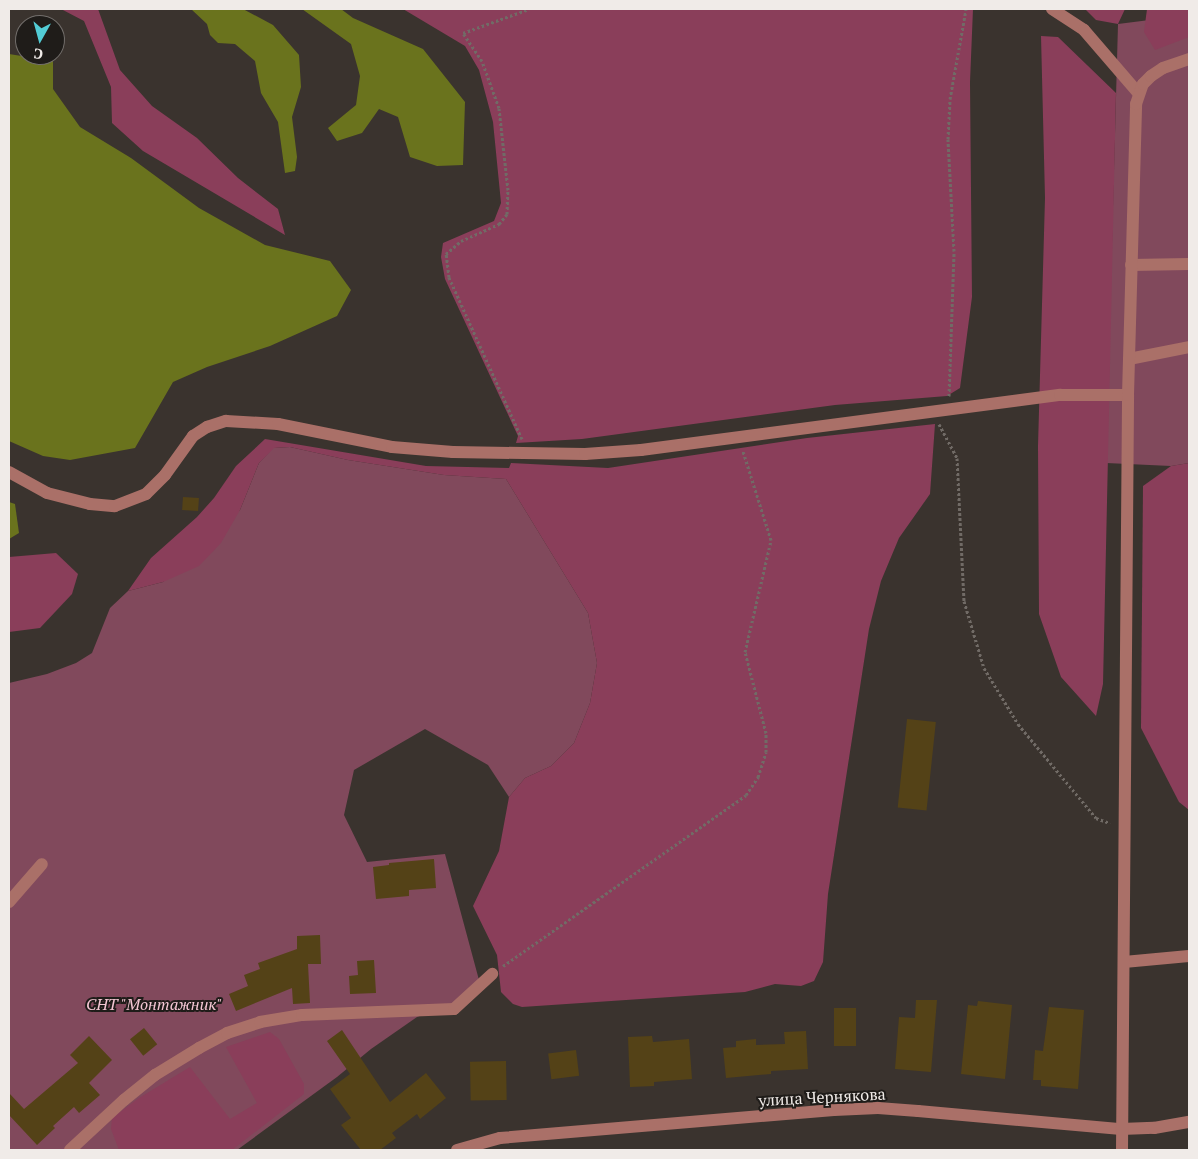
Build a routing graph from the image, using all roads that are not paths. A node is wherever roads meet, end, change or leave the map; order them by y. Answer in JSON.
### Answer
{"nodes":[{"id":1,"x":1052,"y":9,"type":"edge"},
{"id":2,"x":1189,"y":59,"type":"edge"},
{"id":3,"x":1139,"y":94,"type":"junction"},
{"id":4,"x":1189,"y":264,"type":"edge"},
{"id":5,"x":1131,"y":265,"type":"junction"},
{"id":6,"x":1189,"y":347,"type":"edge"},
{"id":7,"x":1129,"y":359,"type":"junction"},
{"id":8,"x":1128,"y":395,"type":"junction"},
{"id":9,"x":9,"y":472,"type":"edge"},
{"id":10,"x":42,"y":864,"type":"dead end"},
{"id":11,"x":9,"y":902,"type":"edge"},
{"id":12,"x":1189,"y":956,"type":"edge"},
{"id":13,"x":1124,"y":962,"type":"junction"},
{"id":14,"x":492,"y":974,"type":"road end"},
{"id":15,"x":1189,"y":1122,"type":"edge"},
{"id":16,"x":1121,"y":1129,"type":"junction"},
{"id":17,"x":474,"y":1147,"type":"edge"},
{"id":18,"x":70,"y":1150,"type":"edge"},
{"id":19,"x":457,"y":1150,"type":"edge"},
{"id":20,"x":1122,"y":1150,"type":"edge"}],
"edges":[{"from":1,"to":3,"type":"street"},
{"from":2,"to":3,"type":"street"},
{"from":3,"to":5,"type":"street"},
{"from":4,"to":5,"type":"street"},
{"from":5,"to":7,"type":"street"},
{"from":6,"to":7,"type":"street"},
{"from":7,"to":8,"type":"street"},
{"from":8,"to":9,"type":"street"},
{"from":8,"to":13,"type":"street"},
{"from":10,"to":11,"type":"street"},
{"from":12,"to":13,"type":"street"},
{"from":13,"to":16,"type":"street"},
{"from":14,"to":18,"type":"street"},
{"from":15,"to":16,"type":"street","name":"улица Чернякова"},
{"from":16,"to":17,"type":"street","name":"улица Чернякова"},
{"from":16,"to":20,"type":"street"},
{"from":17,"to":19,"type":"street","name":"улица Чернякова"}]}
